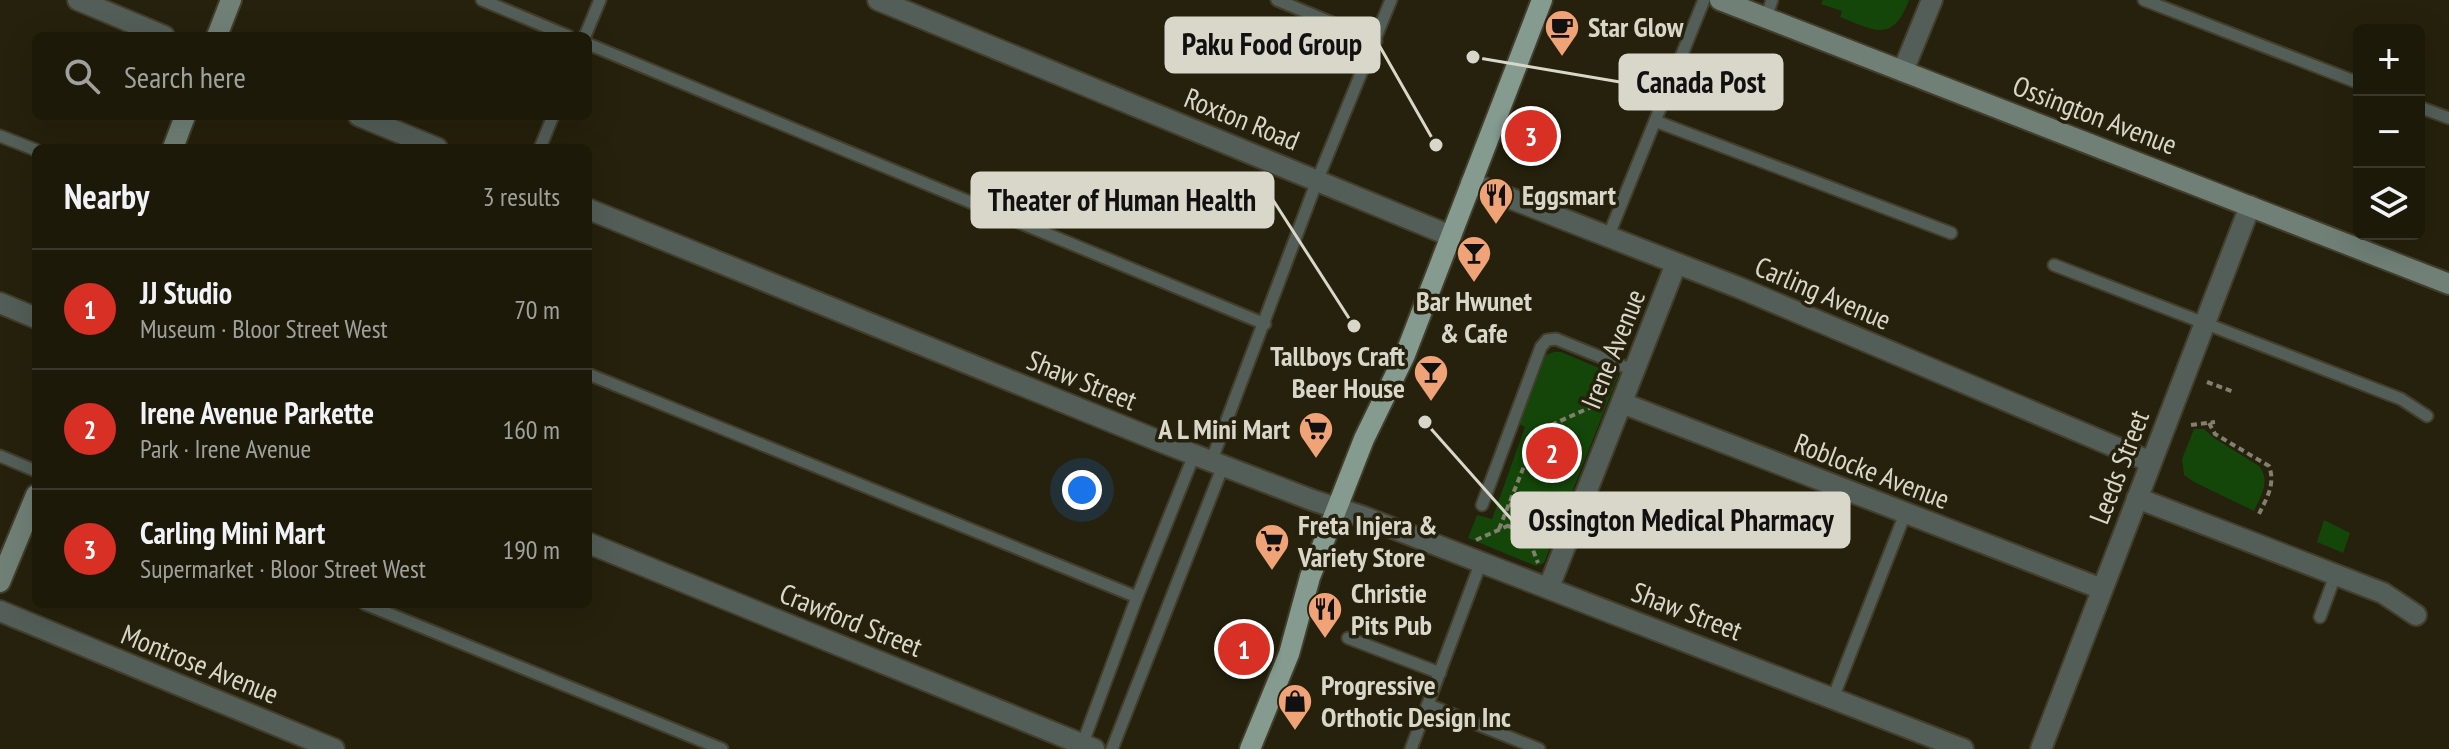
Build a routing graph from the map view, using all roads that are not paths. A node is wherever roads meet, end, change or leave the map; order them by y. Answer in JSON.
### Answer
{"nodes":[{"id":1,"x":78,"y":0,"type":"edge"},
{"id":2,"x":231,"y":0,"type":"edge"},
{"id":3,"x":482,"y":0,"type":"edge"},
{"id":4,"x":600,"y":0,"type":"edge"},
{"id":5,"x":878,"y":0,"type":"edge"},
{"id":6,"x":1277,"y":0,"type":"edge"},
{"id":7,"x":1391,"y":0,"type":"edge"},
{"id":8,"x":1542,"y":0,"type":"edge"},
{"id":9,"x":1704,"y":0,"type":"edge"},
{"id":10,"x":1720,"y":0,"type":"edge"},
{"id":11,"x":1932,"y":0,"type":"edge"},
{"id":12,"x":2144,"y":0,"type":"edge"},
{"id":13,"x":1759,"y":7,"type":"edge"},
{"id":14,"x":154,"y":32,"type":"edge"},
{"id":15,"x":219,"y":32,"type":"edge"},
{"id":16,"x":558,"y":32,"type":"edge"},
{"id":17,"x":587,"y":32,"type":"edge"},
{"id":18,"x":1376,"y":41,"type":"junction"},
{"id":19,"x":592,"y":46,"type":"edge"},
{"id":20,"x":1903,"y":71,"type":"junction"},
{"id":21,"x":2353,"y":81,"type":"edge"},
{"id":22,"x":2425,"y":109,"type":"edge"},
{"id":23,"x":2449,"y":118,"type":"edge"},
{"id":24,"x":184,"y":120,"type":"edge"},
{"id":25,"x":369,"y":120,"type":"edge"},
{"id":26,"x":551,"y":120,"type":"edge"},
{"id":27,"x":1655,"y":121,"type":"junction"},
{"id":28,"x":0,"y":136,"type":"edge"},
{"id":29,"x":174,"y":144,"type":"edge"},
{"id":30,"x":427,"y":144,"type":"edge"},
{"id":31,"x":542,"y":144,"type":"edge"},
{"id":32,"x":32,"y":148,"type":"edge"},
{"id":33,"x":1317,"y":181,"type":"junction"},
{"id":34,"x":1471,"y":183,"type":"junction"},
{"id":35,"x":2250,"y":206,"type":"junction"},
{"id":36,"x":592,"y":211,"type":"edge"},
{"id":37,"x":1951,"y":233,"type":"dead end"},
{"id":38,"x":1451,"y":236,"type":"junction"},
{"id":39,"x":1608,"y":237,"type":"junction"},
{"id":40,"x":1676,"y":264,"type":"junction"},
{"id":41,"x":2054,"y":265,"type":"dead end"},
{"id":42,"x":2449,"y":284,"type":"edge"},
{"id":43,"x":0,"y":303,"type":"edge"},
{"id":44,"x":32,"y":316,"type":"edge"},
{"id":45,"x":1265,"y":324,"type":"junction"},
{"id":46,"x":2204,"y":324,"type":"junction"},
{"id":47,"x":1635,"y":371,"type":"junction"},
{"id":48,"x":592,"y":376,"type":"edge"},
{"id":49,"x":1616,"y":403,"type":"junction"},
{"id":50,"x":2427,"y":416,"type":"dead end"},
{"id":51,"x":0,"y":456,"type":"edge"},
{"id":52,"x":1209,"y":461,"type":"junction"},
{"id":53,"x":2151,"y":462,"type":"junction"},
{"id":54,"x":32,"y":469,"type":"edge"},
{"id":55,"x":2137,"y":498,"type":"junction"},
{"id":56,"x":32,"y":505,"type":"edge"},
{"id":57,"x":1482,"y":505,"type":"dead end"},
{"id":58,"x":1337,"y":508,"type":"junction"},
{"id":59,"x":1905,"y":514,"type":"junction"},
{"id":60,"x":592,"y":545,"type":"edge"},
{"id":61,"x":1481,"y":562,"type":"junction"},
{"id":62,"x":2335,"y":576,"type":"junction"},
{"id":63,"x":1545,"y":578,"type":"junction"},
{"id":64,"x":0,"y":582,"type":"edge"},
{"id":65,"x":2102,"y":589,"type":"junction"},
{"id":66,"x":1137,"y":597,"type":"junction"},
{"id":67,"x":375,"y":608,"type":"edge"},
{"id":68,"x":0,"y":611,"type":"edge"},
{"id":69,"x":2416,"y":615,"type":"dead end"},
{"id":70,"x":2320,"y":617,"type":"dead end"},
{"id":71,"x":1348,"y":638,"type":"dead end"},
{"id":72,"x":1440,"y":673,"type":"junction"},
{"id":73,"x":1833,"y":698,"type":"junction"},
{"id":74,"x":1429,"y":705,"type":"junction"},
{"id":75,"x":1086,"y":748,"type":"edge"},
{"id":76,"x":334,"y":749,"type":"edge"},
{"id":77,"x":722,"y":749,"type":"edge"},
{"id":78,"x":1112,"y":749,"type":"edge"},
{"id":79,"x":1250,"y":749,"type":"edge"},
{"id":80,"x":1411,"y":749,"type":"edge"},
{"id":81,"x":1539,"y":749,"type":"edge"},
{"id":82,"x":1963,"y":749,"type":"edge"},
{"id":83,"x":2041,"y":749,"type":"edge"}],
"edges":[{"from":1,"to":14,"type":"street"},
{"from":2,"to":15,"type":"street"},
{"from":3,"to":16,"type":"lane"},
{"from":4,"to":17,"type":"lane"},
{"from":5,"to":33,"type":"street","name":"Roxton Road"},
{"from":6,"to":18,"type":"lane"},
{"from":7,"to":18,"type":"lane"},
{"from":8,"to":34,"type":"main road"},
{"from":9,"to":27,"type":"lane"},
{"from":10,"to":13,"type":"street","name":"Ossington Avenue"},
{"from":11,"to":20,"type":"street"},
{"from":12,"to":21,"type":"lane"},
{"from":13,"to":20,"type":"street","name":"Ossington Avenue"},
{"from":18,"to":33,"type":"lane"},
{"from":19,"to":45,"type":"lane"},
{"from":20,"to":35,"type":"street","name":"Ossington Avenue"},
{"from":22,"to":23,"type":"lane"},
{"from":24,"to":29,"type":"street"},
{"from":25,"to":30,"type":"street"},
{"from":26,"to":31,"type":"lane"},
{"from":27,"to":37,"type":"lane"},
{"from":27,"to":39,"type":"lane"},
{"from":28,"to":32,"type":"lane"},
{"from":33,"to":38,"type":"street","name":"Roxton Road"},
{"from":33,"to":45,"type":"lane"},
{"from":34,"to":38,"type":"main road"},
{"from":34,"to":39,"type":"street","name":"Carling Avenue"},
{"from":35,"to":42,"type":"street","name":"Ossington Avenue"},
{"from":35,"to":46,"type":"street","name":"Leeds Street"},
{"from":36,"to":52,"type":"street","name":"Shaw Street"},
{"from":38,"to":58,"type":"main road"},
{"from":39,"to":40,"type":"street","name":"Carling Avenue"},
{"from":40,"to":47,"type":"street","name":"Irene Avenue"},
{"from":40,"to":53,"type":"street","name":"Carling Avenue"},
{"from":41,"to":46,"type":"lane"},
{"from":43,"to":44,"type":"street"},
{"from":45,"to":52,"type":"lane"},
{"from":46,"to":50,"type":"lane"},
{"from":46,"to":53,"type":"street","name":"Leeds Street"},
{"from":47,"to":49,"type":"street","name":"Irene Avenue"},
{"from":47,"to":57,"type":"lane"},
{"from":48,"to":66,"type":"lane"},
{"from":49,"to":59,"type":"street","name":"Roblocke Avenue"},
{"from":49,"to":63,"type":"street","name":"Irene Avenue"},
{"from":51,"to":54,"type":"lane"},
{"from":52,"to":58,"type":"street","name":"Shaw Street"},
{"from":52,"to":66,"type":"lane"},
{"from":52,"to":78,"type":"lane"},
{"from":53,"to":55,"type":"street","name":"Leeds Street"},
{"from":55,"to":62,"type":"street"},
{"from":55,"to":65,"type":"street","name":"Leeds Street"},
{"from":56,"to":64,"type":"street"},
{"from":58,"to":61,"type":"street","name":"Shaw Street"},
{"from":58,"to":79,"type":"main road"},
{"from":59,"to":65,"type":"street","name":"Roblocke Avenue"},
{"from":59,"to":73,"type":"lane"},
{"from":60,"to":75,"type":"street","name":"Crawford Street"},
{"from":61,"to":63,"type":"street","name":"Shaw Street"},
{"from":61,"to":72,"type":"lane"},
{"from":62,"to":69,"type":"street"},
{"from":62,"to":70,"type":"lane"},
{"from":63,"to":73,"type":"street","name":"Shaw Street"},
{"from":65,"to":83,"type":"street","name":"Leeds Street"},
{"from":66,"to":75,"type":"lane"},
{"from":67,"to":77,"type":"lane"},
{"from":68,"to":76,"type":"street","name":"Montrose Avenue"},
{"from":71,"to":72,"type":"lane"},
{"from":72,"to":74,"type":"lane"},
{"from":73,"to":82,"type":"street","name":"Shaw Street"},
{"from":74,"to":80,"type":"lane"},
{"from":74,"to":81,"type":"lane"}]}
